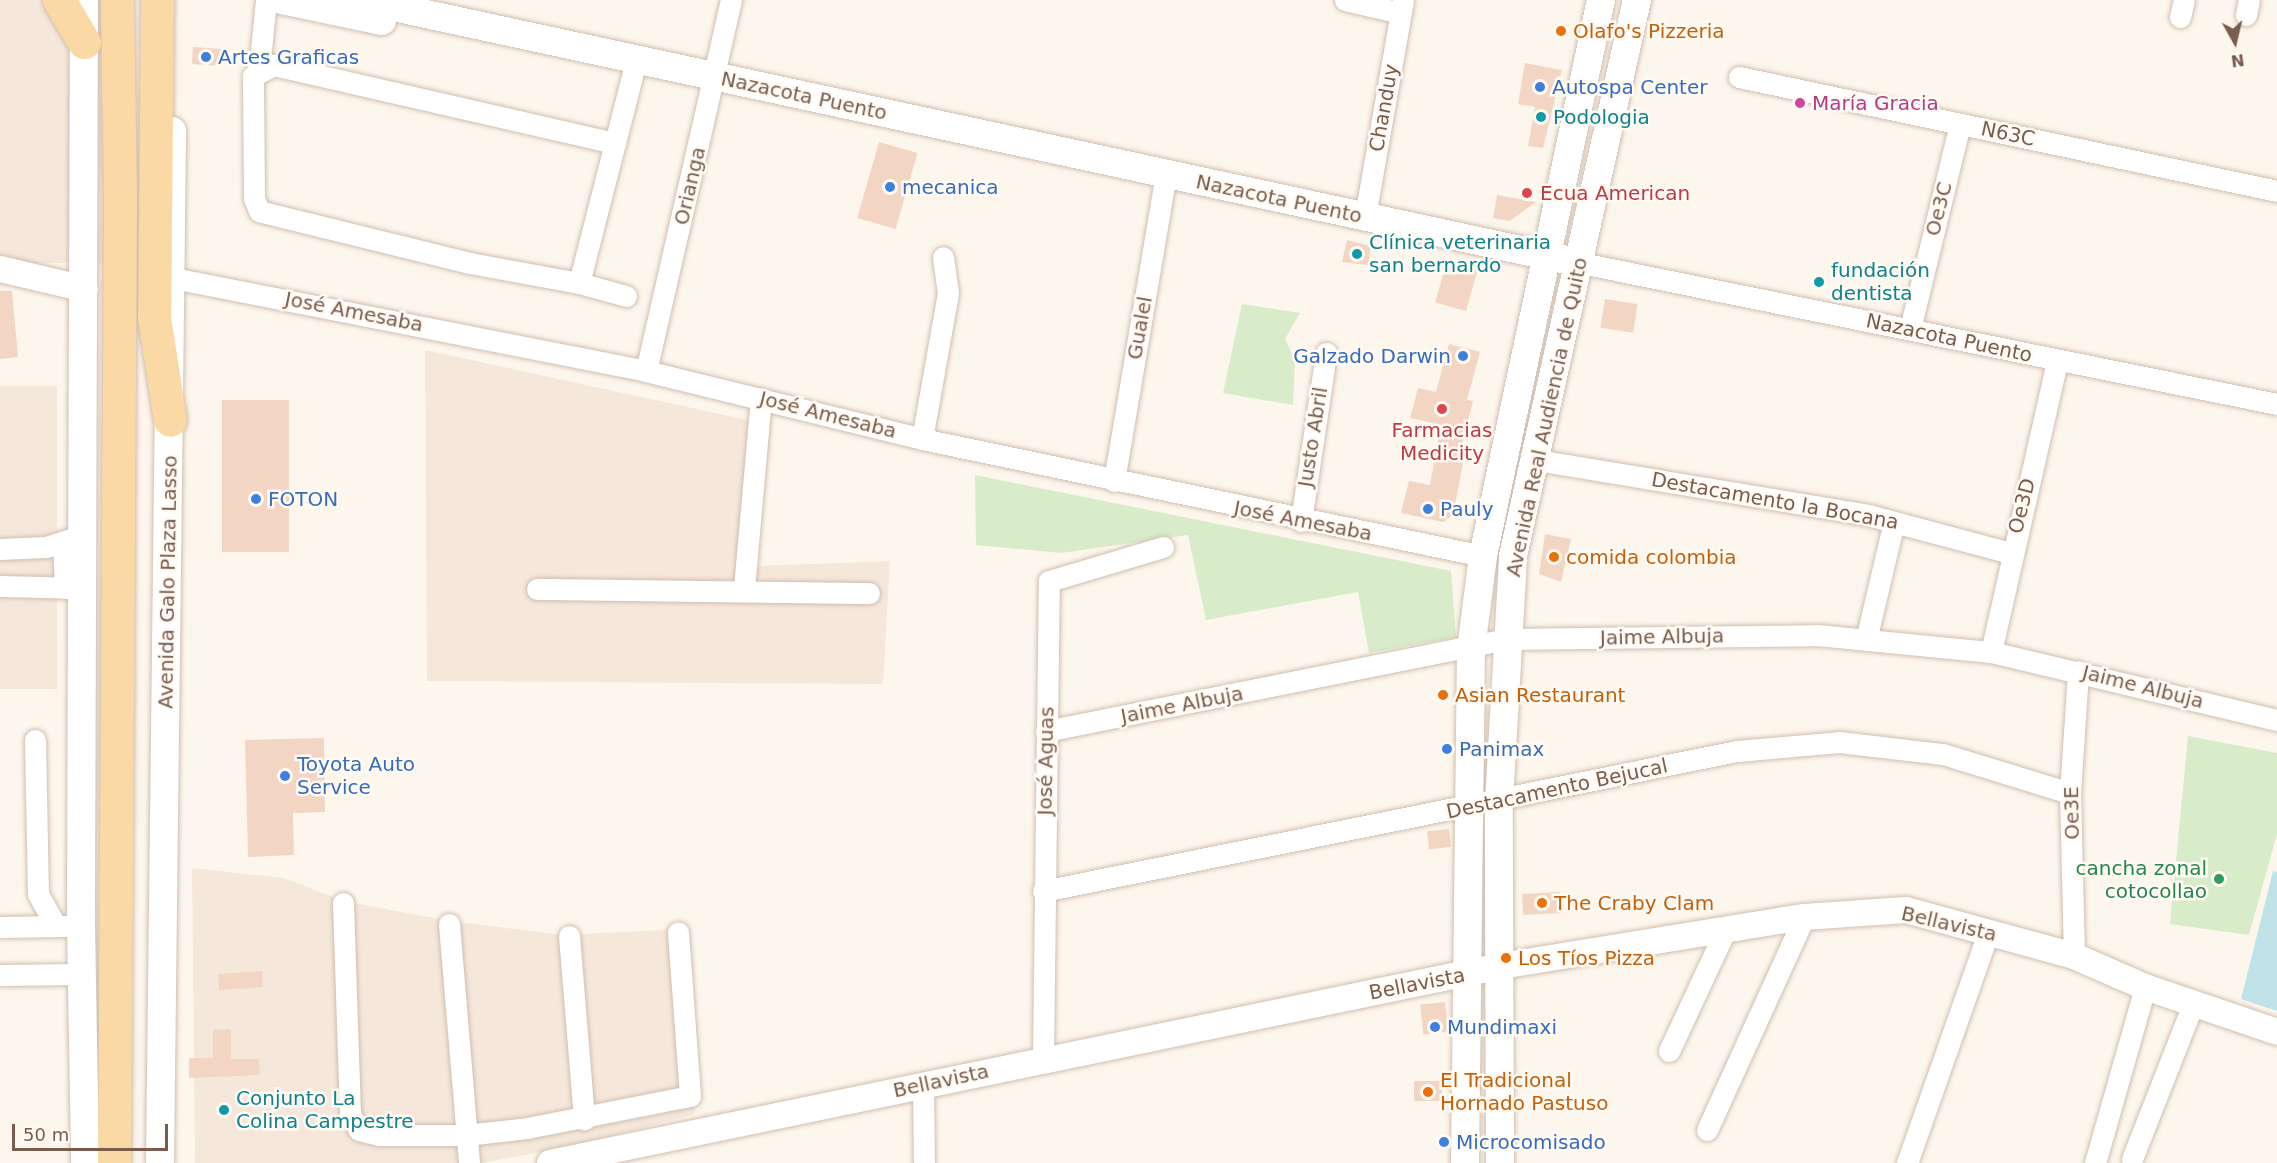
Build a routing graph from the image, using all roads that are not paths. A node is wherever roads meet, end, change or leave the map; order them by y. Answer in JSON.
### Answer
{"nodes":[{"id":1,"x":59,"y":0,"type":"edge"},
{"id":2,"x":84,"y":0,"type":"edge"},
{"id":3,"x":117,"y":0,"type":"edge"},
{"id":4,"x":136,"y":0,"type":"edge"},
{"id":5,"x":158,"y":0,"type":"edge"},
{"id":6,"x":171,"y":0,"type":"edge"},
{"id":7,"x":266,"y":0,"type":"edge"},
{"id":8,"x":282,"y":0,"type":"edge"},
{"id":9,"x":361,"y":0,"type":"edge"},
{"id":10,"x":427,"y":0,"type":"edge"},
{"id":11,"x":731,"y":0,"type":"edge"},
{"id":12,"x":1345,"y":0,"type":"edge"},
{"id":13,"x":1601,"y":0,"type":"edge"},
{"id":14,"x":1637,"y":0,"type":"edge"},
{"id":15,"x":1402,"y":7,"type":"edge"},
{"id":16,"x":84,"y":42,"type":"junction"},
{"id":17,"x":565,"y":46,"type":"junction"},
{"id":18,"x":636,"y":61,"type":"junction"},
{"id":19,"x":259,"y":69,"type":"junction"},
{"id":20,"x":715,"y":76,"type":"junction"},
{"id":21,"x":1739,"y":77,"type":"dead end"},
{"id":22,"x":1960,"y":124,"type":"junction"},
{"id":23,"x":615,"y":143,"type":"junction"},
{"id":24,"x":1166,"y":176,"type":"junction"},
{"id":25,"x":2277,"y":191,"type":"edge"},
{"id":26,"x":1365,"y":216,"type":"junction"},
{"id":27,"x":1547,"y":255,"type":"junction"},
{"id":28,"x":943,"y":257,"type":"dead end"},
{"id":29,"x":1581,"y":262,"type":"junction"},
{"id":30,"x":0,"y":269,"type":"edge"},
{"id":31,"x":173,"y":278,"type":"junction"},
{"id":32,"x":579,"y":283,"type":"junction"},
{"id":33,"x":85,"y":289,"type":"junction"},
{"id":34,"x":626,"y":296,"type":"dead end"},
{"id":35,"x":1910,"y":329,"type":"junction"},
{"id":36,"x":1326,"y":353,"type":"dead end"},
{"id":37,"x":2057,"y":361,"type":"junction"},
{"id":38,"x":646,"y":371,"type":"junction"},
{"id":39,"x":761,"y":399,"type":"junction"},
{"id":40,"x":2277,"y":404,"type":"edge"},
{"id":41,"x":170,"y":420,"type":"junction"},
{"id":42,"x":922,"y":439,"type":"junction"},
{"id":43,"x":1537,"y":460,"type":"junction"},
{"id":44,"x":1114,"y":481,"type":"junction"},
{"id":45,"x":1300,"y":521,"type":"junction"},
{"id":46,"x":1894,"y":522,"type":"junction"},
{"id":47,"x":73,"y":538,"type":"junction"},
{"id":48,"x":1163,"y":548,"type":"dead end"},
{"id":49,"x":0,"y":549,"type":"edge"},
{"id":50,"x":2011,"y":553,"type":"junction"},
{"id":51,"x":1483,"y":556,"type":"junction"},
{"id":52,"x":0,"y":586,"type":"edge"},
{"id":53,"x":74,"y":588,"type":"junction"},
{"id":54,"x":744,"y":588,"type":"junction"},
{"id":55,"x":537,"y":589,"type":"dead end"},
{"id":56,"x":869,"y":593,"type":"dead end"},
{"id":57,"x":1505,"y":639,"type":"junction"},
{"id":58,"x":1866,"y":640,"type":"junction"},
{"id":59,"x":1471,"y":649,"type":"junction"},
{"id":60,"x":1991,"y":652,"type":"junction"},
{"id":61,"x":2078,"y":671,"type":"junction"},
{"id":62,"x":2277,"y":720,"type":"edge"},
{"id":63,"x":1046,"y":731,"type":"junction"},
{"id":64,"x":35,"y":740,"type":"dead end"},
{"id":65,"x":2070,"y":793,"type":"junction"},
{"id":66,"x":1498,"y":802,"type":"junction"},
{"id":67,"x":1466,"y":808,"type":"junction"},
{"id":68,"x":1043,"y":891,"type":"junction"},
{"id":69,"x":343,"y":903,"type":"dead end"},
{"id":70,"x":1804,"y":917,"type":"junction"},
{"id":71,"x":449,"y":924,"type":"dead end"},
{"id":72,"x":68,"y":925,"type":"junction"},
{"id":73,"x":0,"y":927,"type":"edge"},
{"id":74,"x":1725,"y":931,"type":"junction"},
{"id":75,"x":678,"y":932,"type":"dead end"},
{"id":76,"x":1988,"y":933,"type":"junction"},
{"id":77,"x":569,"y":936,"type":"dead end"},
{"id":78,"x":2074,"y":956,"type":"junction"},
{"id":79,"x":1502,"y":966,"type":"junction"},
{"id":80,"x":83,"y":974,"type":"junction"},
{"id":81,"x":1468,"y":974,"type":"junction"},
{"id":82,"x":0,"y":975,"type":"edge"},
{"id":83,"x":2145,"y":987,"type":"junction"},
{"id":84,"x":2193,"y":1004,"type":"junction"},
{"id":85,"x":2277,"y":1032,"type":"edge"},
{"id":86,"x":1668,"y":1052,"type":"dead end"},
{"id":87,"x":1042,"y":1059,"type":"junction"},
{"id":88,"x":922,"y":1085,"type":"junction"},
{"id":89,"x":584,"y":1119,"type":"junction"},
{"id":90,"x":1707,"y":1130,"type":"dead end"},
{"id":91,"x":466,"y":1135,"type":"junction"},
{"id":92,"x":2132,"y":1159,"type":"dead end"},
{"id":93,"x":85,"y":1163,"type":"edge"},
{"id":94,"x":114,"y":1163,"type":"edge"},
{"id":95,"x":132,"y":1163,"type":"edge"},
{"id":96,"x":160,"y":1163,"type":"edge"},
{"id":97,"x":469,"y":1163,"type":"edge"},
{"id":98,"x":550,"y":1163,"type":"edge"},
{"id":99,"x":924,"y":1163,"type":"edge"},
{"id":100,"x":1466,"y":1163,"type":"edge"},
{"id":101,"x":1500,"y":1163,"type":"edge"},
{"id":102,"x":1906,"y":1163,"type":"edge"},
{"id":103,"x":2094,"y":1163,"type":"edge"}],
"edges":[{"from":1,"to":16,"type":"main road"},
{"from":2,"to":16,"type":"main road"},
{"from":3,"to":94,"type":"main road"},
{"from":4,"to":95,"type":"main road","name":"Avenida Galo Plaza Lasso"},
{"from":5,"to":41,"type":"main road"},
{"from":6,"to":31,"type":"main road","name":"Avenida Galo Plaza Lasso"},
{"from":7,"to":19,"type":"street"},
{"from":8,"to":17,"type":"main road"},
{"from":9,"to":17,"type":"main road","name":"Nazacota Puento"},
{"from":10,"to":17,"type":"main road","name":"Nazacota Puento"},
{"from":11,"to":20,"type":"street","name":"Orianga"},
{"from":12,"to":15,"type":"street"},
{"from":13,"to":27,"type":"main road","name":"Avenida Real Audiencia de Quito"},
{"from":14,"to":29,"type":"main road","name":"Avenida Real Audiencia de Quito"},
{"from":15,"to":26,"type":"street","name":"Chanduy"},
{"from":16,"to":33,"type":"main road"},
{"from":17,"to":18,"type":"main road","name":"Nazacota Puento"},
{"from":18,"to":20,"type":"main road","name":"Nazacota Puento"},
{"from":18,"to":23,"type":"street"},
{"from":19,"to":23,"type":"street"},
{"from":19,"to":32,"type":"street"},
{"from":20,"to":24,"type":"main road","name":"Nazacota Puento"},
{"from":20,"to":38,"type":"street","name":"Orianga"},
{"from":21,"to":22,"type":"street","name":"N63C"},
{"from":22,"to":25,"type":"street","name":"N63C"},
{"from":22,"to":35,"type":"street","name":"Oe3C"},
{"from":23,"to":32,"type":"street"},
{"from":24,"to":26,"type":"main road","name":"Nazacota Puento"},
{"from":24,"to":44,"type":"street","name":"Gualel"},
{"from":26,"to":27,"type":"main road","name":"Nazacota Puento"},
{"from":27,"to":29,"type":"main road","name":"Nazacota Puento"},
{"from":27,"to":51,"type":"main road","name":"Avenida Real Audiencia de Quito"},
{"from":28,"to":42,"type":"street"},
{"from":29,"to":35,"type":"street","name":"Nazacota Puento"},
{"from":29,"to":43,"type":"main road","name":"Avenida Real Audiencia de Quito"},
{"from":30,"to":33,"type":"street"},
{"from":31,"to":38,"type":"street","name":"José Amesaba"},
{"from":31,"to":41,"type":"main road","name":"Avenida Galo Plaza Lasso"},
{"from":32,"to":34,"type":"street"},
{"from":33,"to":47,"type":"main road"},
{"from":35,"to":37,"type":"street","name":"Nazacota Puento"},
{"from":36,"to":45,"type":"street","name":"Justo Abril"},
{"from":37,"to":40,"type":"street","name":"Nazacota Puento"},
{"from":37,"to":50,"type":"street","name":"Oe3D"},
{"from":38,"to":39,"type":"street","name":"José Amesaba"},
{"from":39,"to":42,"type":"street","name":"José Amesaba"},
{"from":39,"to":54,"type":"street"},
{"from":41,"to":96,"type":"main road","name":"Avenida Galo Plaza Lasso"},
{"from":42,"to":44,"type":"street","name":"José Amesaba"},
{"from":43,"to":46,"type":"street","name":"Destacamento la Bocana"},
{"from":43,"to":57,"type":"main road","name":"Avenida Real Audiencia de Quito"},
{"from":44,"to":45,"type":"street","name":"José Amesaba"},
{"from":45,"to":51,"type":"street","name":"José Amesaba"},
{"from":46,"to":50,"type":"street","name":"Destacamento la Bocana"},
{"from":46,"to":58,"type":"street"},
{"from":47,"to":49,"type":"street"},
{"from":47,"to":53,"type":"main road"},
{"from":48,"to":63,"type":"street","name":"José Aguas"},
{"from":50,"to":60,"type":"street","name":"Oe3D"},
{"from":51,"to":59,"type":"main road","name":"Avenida Real Audiencia de Quito"},
{"from":52,"to":53,"type":"street"},
{"from":53,"to":72,"type":"main road"},
{"from":54,"to":55,"type":"street"},
{"from":54,"to":56,"type":"street"},
{"from":57,"to":58,"type":"street","name":"Jaime Albuja"},
{"from":57,"to":59,"type":"street","name":"Jaime Albuja"},
{"from":57,"to":66,"type":"main road","name":"Avenida Real Audiencia de Quito"},
{"from":58,"to":60,"type":"street","name":"Jaime Albuja"},
{"from":59,"to":63,"type":"street","name":"Jaime Albuja"},
{"from":59,"to":67,"type":"main road","name":"Avenida Real Audiencia de Quito"},
{"from":60,"to":61,"type":"street","name":"Jaime Albuja"},
{"from":61,"to":62,"type":"street","name":"Jaime Albuja"},
{"from":61,"to":65,"type":"street","name":"Oe3E"},
{"from":63,"to":68,"type":"street","name":"José Aguas"},
{"from":64,"to":72,"type":"street"},
{"from":65,"to":66,"type":"street","name":"Destacamento Bejucal"},
{"from":65,"to":78,"type":"street","name":"Oe3E"},
{"from":66,"to":67,"type":"street","name":"Destacamento Bejucal"},
{"from":66,"to":79,"type":"main road","name":"Avenida Real Audiencia de Quito"},
{"from":67,"to":68,"type":"street","name":"Destacamento Bejucal"},
{"from":67,"to":81,"type":"main road","name":"Avenida Real Audiencia de Quito"},
{"from":68,"to":87,"type":"street","name":"José Aguas"},
{"from":69,"to":91,"type":"street"},
{"from":70,"to":74,"type":"street","name":"Bellavista"},
{"from":70,"to":76,"type":"street","name":"Bellavista"},
{"from":70,"to":90,"type":"street"},
{"from":71,"to":91,"type":"street"},
{"from":72,"to":73,"type":"street"},
{"from":72,"to":80,"type":"main road"},
{"from":74,"to":79,"type":"street","name":"Bellavista"},
{"from":74,"to":86,"type":"street"},
{"from":75,"to":89,"type":"street"},
{"from":76,"to":78,"type":"street","name":"Bellavista"},
{"from":76,"to":102,"type":"street"},
{"from":77,"to":89,"type":"street"},
{"from":78,"to":83,"type":"street","name":"Bellavista"},
{"from":79,"to":81,"type":"street","name":"Bellavista"},
{"from":79,"to":101,"type":"main road","name":"Avenida Real Audiencia de Quito"},
{"from":80,"to":82,"type":"street"},
{"from":80,"to":93,"type":"main road"},
{"from":81,"to":87,"type":"street","name":"Bellavista"},
{"from":81,"to":100,"type":"main road","name":"Avenida Real Audiencia de Quito"},
{"from":83,"to":84,"type":"street","name":"Bellavista"},
{"from":83,"to":103,"type":"street"},
{"from":84,"to":85,"type":"street","name":"Bellavista"},
{"from":84,"to":92,"type":"street"},
{"from":87,"to":88,"type":"street","name":"Bellavista"},
{"from":88,"to":98,"type":"street","name":"Bellavista"},
{"from":88,"to":99,"type":"street"},
{"from":89,"to":91,"type":"street"},
{"from":91,"to":97,"type":"street"}]}
